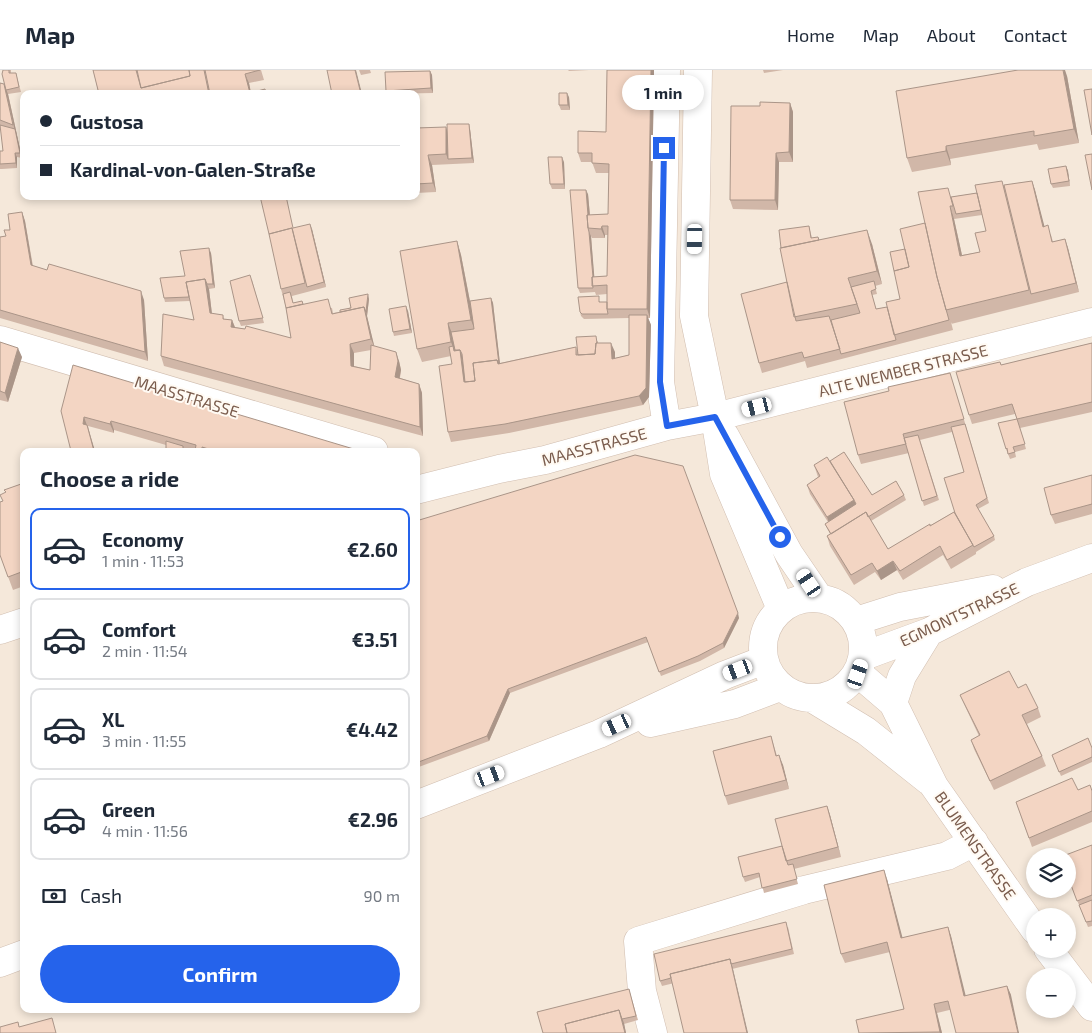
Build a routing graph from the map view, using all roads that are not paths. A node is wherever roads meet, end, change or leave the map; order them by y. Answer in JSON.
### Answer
{"nodes":[{"id":1,"x":666,"y":70,"type":"edge"},
{"id":2,"x":698,"y":70,"type":"edge"},
{"id":3,"x":1092,"y":322,"type":"edge"},
{"id":4,"x":0,"y":340,"type":"edge"},
{"id":5,"x":715,"y":417,"type":"junction"},
{"id":6,"x":667,"y":426,"type":"junction"},
{"id":7,"x":364,"y":448,"type":"edge"},
{"id":8,"x":420,"y":489,"type":"edge"},
{"id":9,"x":1092,"y":558,"type":"edge"},
{"id":10,"x":1027,"y":582,"type":"junction"},
{"id":11,"x":818,"y":598,"type":"junction"},
{"id":12,"x":781,"y":609,"type":"junction"},
{"id":13,"x":856,"y":621,"type":"junction"},
{"id":14,"x":20,"y":623,"type":"edge"},
{"id":15,"x":0,"y":630,"type":"edge"},
{"id":16,"x":929,"y":632,"type":"junction"},
{"id":17,"x":764,"y":660,"type":"junction"},
{"id":18,"x":861,"y":665,"type":"junction"},
{"id":19,"x":780,"y":687,"type":"junction"},
{"id":20,"x":815,"y":700,"type":"junction"},
{"id":21,"x":893,"y":703,"type":"junction"},
{"id":22,"x":599,"y":734,"type":"junction"},
{"id":23,"x":934,"y":786,"type":"junction"},
{"id":24,"x":420,"y":803,"type":"edge"},
{"id":25,"x":974,"y":842,"type":"junction"},
{"id":26,"x":1026,"y":917,"type":"edge"},
{"id":27,"x":20,"y":956,"type":"edge"},
{"id":28,"x":1055,"y":958,"type":"edge"},
{"id":29,"x":0,"y":963,"type":"edge"},
{"id":30,"x":1092,"y":1007,"type":"edge"},
{"id":31,"x":653,"y":1033,"type":"edge"}],
"edges":[{"from":1,"to":6,"type":"street"},
{"from":2,"to":5,"type":"street"},
{"from":3,"to":5,"type":"street","name":"ALTE WEMBER STRASSE"},
{"from":4,"to":7,"type":"street","name":"MAASSTRASSE"},
{"from":5,"to":6,"type":"street","name":"MAASSTRASSE"},
{"from":5,"to":11,"type":"street"},
{"from":5,"to":12,"type":"street"},
{"from":6,"to":8,"type":"street","name":"MAASSTRASSE"},
{"from":9,"to":10,"type":"street","name":"EGMONTSTRASSE"},
{"from":10,"to":13,"type":"street","name":"EGMONTSTRASSE"},
{"from":10,"to":16,"type":"street","name":"EGMONTSTRASSE"},
{"from":11,"to":12,"type":"street"},
{"from":11,"to":13,"type":"street"},
{"from":12,"to":17,"type":"street"},
{"from":13,"to":18,"type":"street"},
{"from":14,"to":15,"type":"street"},
{"from":16,"to":18,"type":"street","name":"EGMONTSTRASSE"},
{"from":16,"to":21,"type":"street"},
{"from":17,"to":19,"type":"street"},
{"from":17,"to":22,"type":"street"},
{"from":18,"to":20,"type":"street"},
{"from":18,"to":21,"type":"street","name":"BLUMENSTRASSE"},
{"from":19,"to":20,"type":"street"},
{"from":19,"to":22,"type":"street"},
{"from":20,"to":23,"type":"street","name":"BLUMENSTRASSE"},
{"from":21,"to":23,"type":"street","name":"BLUMENSTRASSE"},
{"from":22,"to":24,"type":"street"},
{"from":23,"to":25,"type":"street","name":"BLUMENSTRASSE"},
{"from":25,"to":26,"type":"street","name":"BLUMENSTRASSE"},
{"from":25,"to":31,"type":"street"},
{"from":27,"to":29,"type":"street"},
{"from":28,"to":30,"type":"street"}]}
